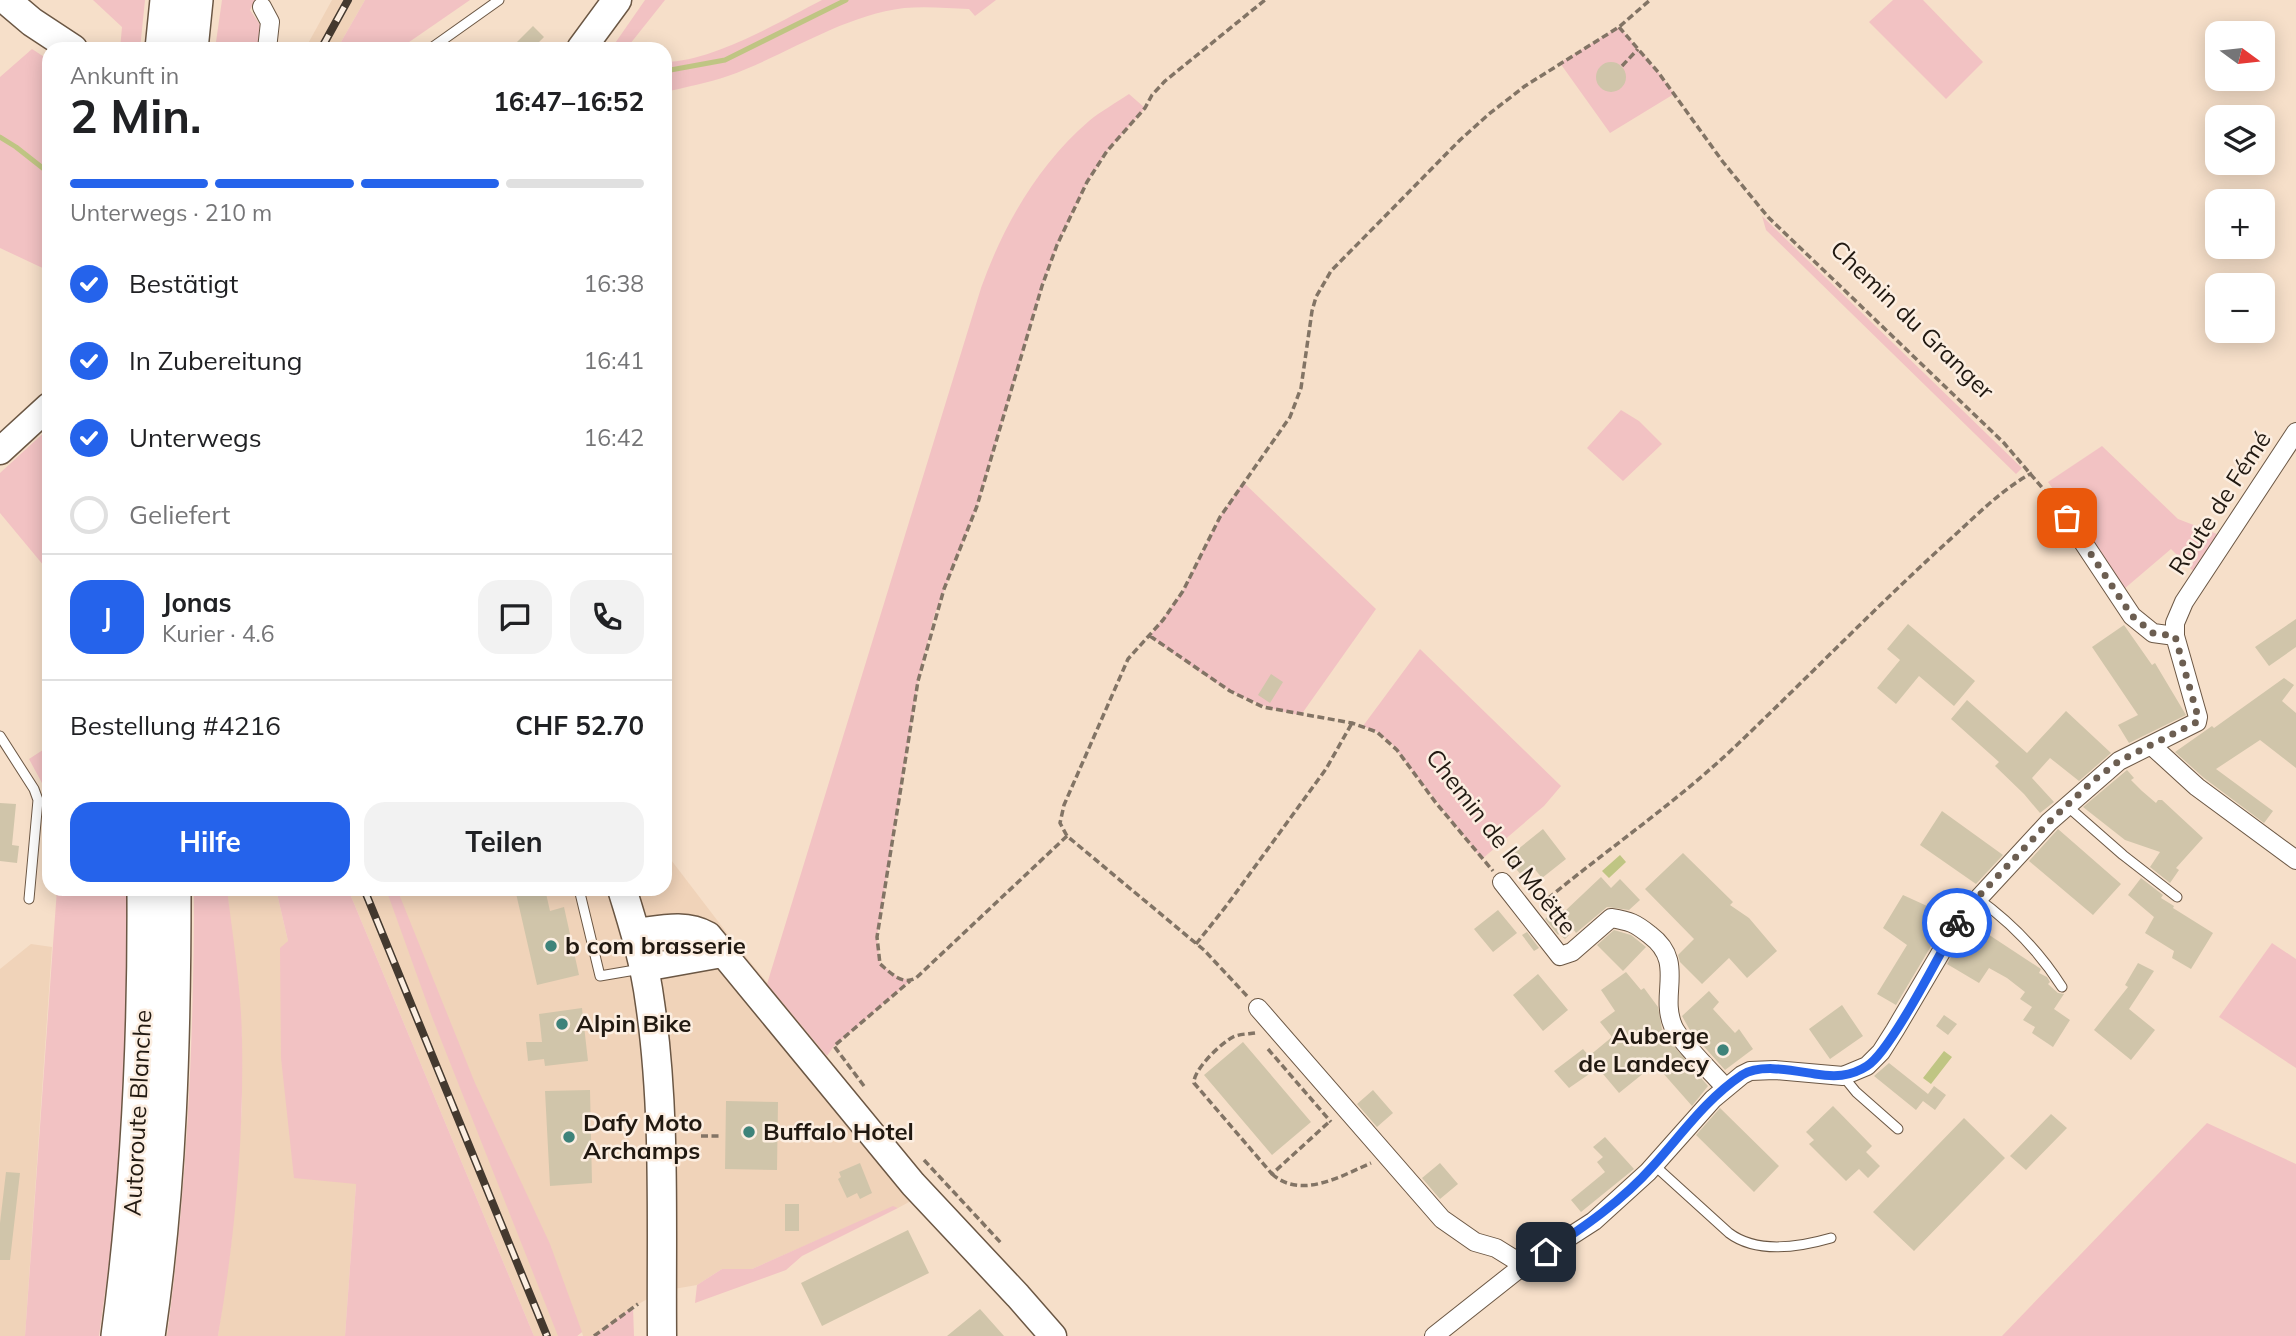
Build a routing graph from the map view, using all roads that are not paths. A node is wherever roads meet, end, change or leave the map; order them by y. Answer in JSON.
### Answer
{"nodes":[{"id":1,"x":6,"y":0,"type":"edge"},
{"id":2,"x":167,"y":0,"type":"edge"},
{"id":3,"x":196,"y":0,"type":"edge"},
{"id":4,"x":202,"y":0,"type":"edge"},
{"id":5,"x":499,"y":0,"type":"edge"},
{"id":6,"x":617,"y":0,"type":"edge"},
{"id":7,"x":262,"y":7,"type":"dead end"},
{"id":8,"x":62,"y":42,"type":"edge"},
{"id":9,"x":176,"y":42,"type":"edge"},
{"id":10,"x":179,"y":42,"type":"edge"},
{"id":11,"x":179,"y":42,"type":"edge"},
{"id":12,"x":268,"y":42,"type":"edge"},
{"id":13,"x":439,"y":42,"type":"edge"},
{"id":14,"x":586,"y":42,"type":"edge"},
{"id":15,"x":42,"y":412,"type":"edge"},
{"id":16,"x":2296,"y":432,"type":"edge"},
{"id":17,"x":0,"y":451,"type":"edge"},
{"id":18,"x":2067,"y":518,"type":"road end"},
{"id":19,"x":2175,"y":636,"type":"junction"},
{"id":20,"x":0,"y":736,"type":"edge"},
{"id":21,"x":2152,"y":746,"type":"junction"},
{"id":22,"x":2066,"y":805,"type":"junction"},
{"id":23,"x":2296,"y":860,"type":"edge"},
{"id":24,"x":1502,"y":882,"type":"road end"},
{"id":25,"x":145,"y":896,"type":"edge"},
{"id":26,"x":174,"y":896,"type":"edge"},
{"id":27,"x":581,"y":896,"type":"edge"},
{"id":28,"x":624,"y":896,"type":"edge"},
{"id":29,"x":2177,"y":897,"type":"dead end"},
{"id":30,"x":1977,"y":898,"type":"junction"},
{"id":31,"x":29,"y":899,"type":"dead end"},
{"id":32,"x":635,"y":932,"type":"junction"},
{"id":33,"x":722,"y":954,"type":"junction"},
{"id":34,"x":644,"y":968,"type":"junction"},
{"id":35,"x":2062,"y":987,"type":"dead end"},
{"id":36,"x":1258,"y":1008,"type":"road end"},
{"id":37,"x":1843,"y":1076,"type":"junction"},
{"id":38,"x":1726,"y":1088,"type":"junction"},
{"id":39,"x":1898,"y":1129,"type":"dead end"},
{"id":40,"x":1654,"y":1165,"type":"junction"},
{"id":41,"x":1832,"y":1238,"type":"dead end"},
{"id":42,"x":1525,"y":1266,"type":"junction"},
{"id":43,"x":118,"y":1336,"type":"edge"},
{"id":44,"x":148,"y":1336,"type":"edge"},
{"id":45,"x":662,"y":1336,"type":"edge"},
{"id":46,"x":1053,"y":1336,"type":"edge"},
{"id":47,"x":1434,"y":1336,"type":"edge"}],
"edges":[{"from":1,"to":8,"type":"main road"},
{"from":2,"to":9,"type":"highway"},
{"from":3,"to":10,"type":"highway"},
{"from":4,"to":11,"type":"highway"},
{"from":5,"to":13,"type":"lane"},
{"from":6,"to":14,"type":"main road"},
{"from":7,"to":12,"type":"street"},
{"from":15,"to":17,"type":"street"},
{"from":16,"to":19,"type":"street","name":"Route de Fémé"},
{"from":18,"to":19,"type":"street"},
{"from":19,"to":21,"type":"street"},
{"from":20,"to":31,"type":"lane"},
{"from":21,"to":22,"type":"street"},
{"from":21,"to":23,"type":"street"},
{"from":22,"to":29,"type":"lane"},
{"from":22,"to":30,"type":"street"},
{"from":24,"to":38,"type":"street","name":"Chemin de la Moëtte"},
{"from":25,"to":43,"type":"highway","name":"Autoroute Blanche"},
{"from":26,"to":44,"type":"highway","name":"Autoroute Blanche"},
{"from":27,"to":34,"type":"lane"},
{"from":28,"to":32,"type":"main road"},
{"from":30,"to":35,"type":"lane"},
{"from":30,"to":37,"type":"street"},
{"from":32,"to":33,"type":"street"},
{"from":32,"to":34,"type":"main road"},
{"from":33,"to":34,"type":"street"},
{"from":33,"to":46,"type":"street"},
{"from":34,"to":45,"type":"main road"},
{"from":36,"to":42,"type":"street"},
{"from":37,"to":38,"type":"street"},
{"from":37,"to":39,"type":"lane"},
{"from":38,"to":40,"type":"street"},
{"from":40,"to":41,"type":"lane"},
{"from":40,"to":42,"type":"street"},
{"from":42,"to":47,"type":"street"}]}
